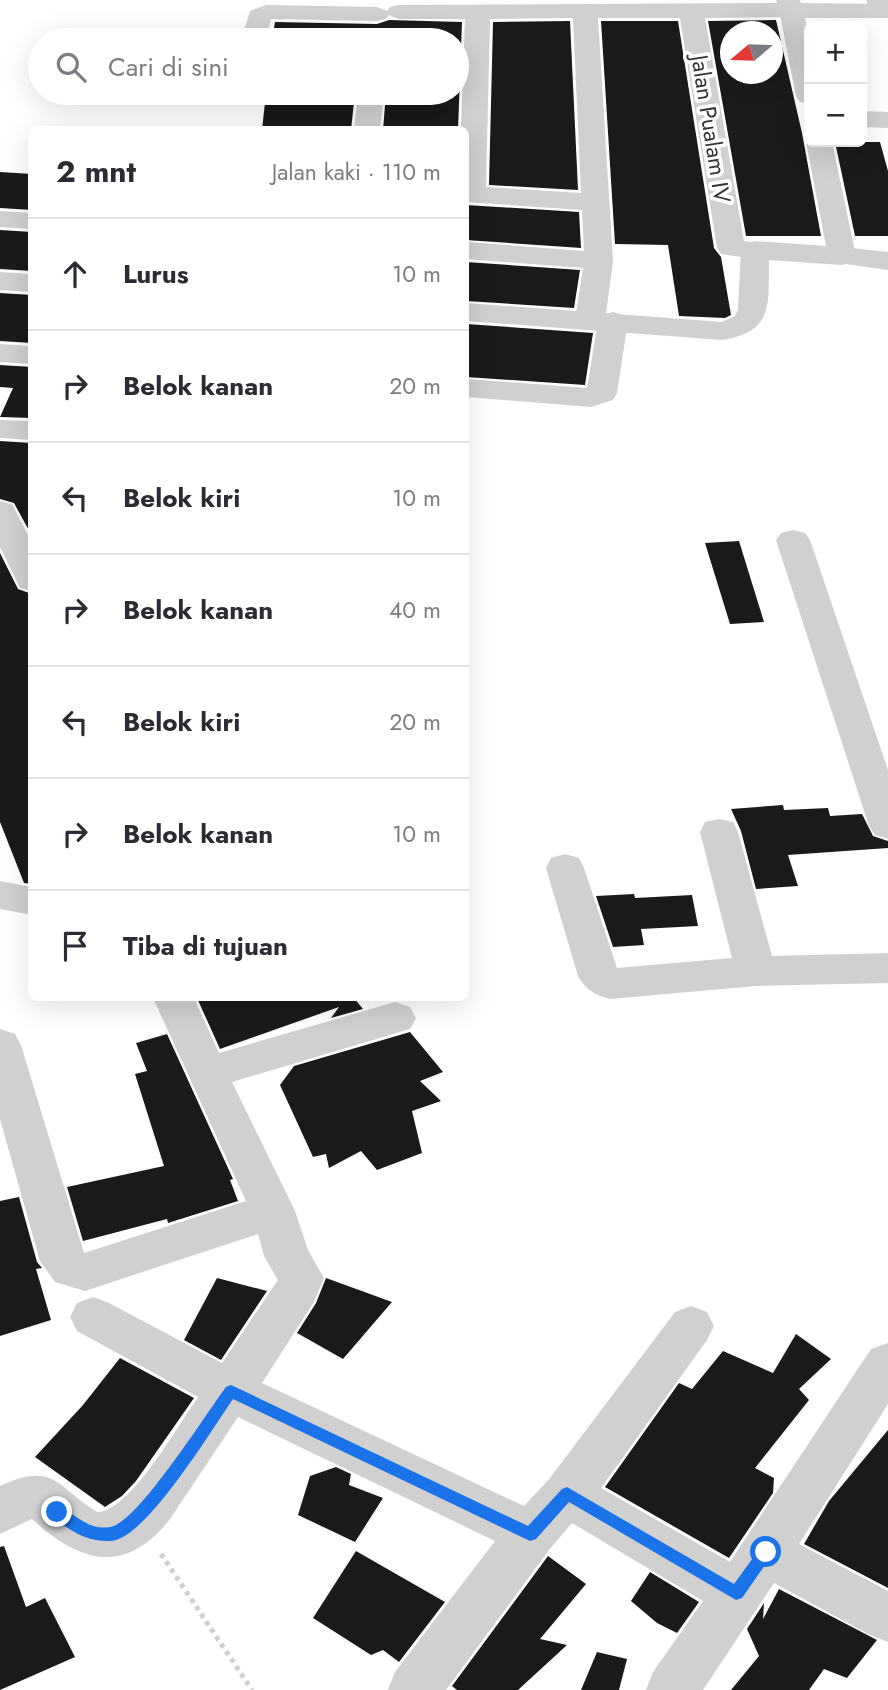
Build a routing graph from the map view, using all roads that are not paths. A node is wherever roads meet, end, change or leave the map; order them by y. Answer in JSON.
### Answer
{"nodes":[{"id":1,"x":790,"y":5,"type":"edge"},
{"id":2,"x":882,"y":7,"type":"edge"},
{"id":3,"x":392,"y":9,"type":"edge"},
{"id":4,"x":478,"y":10,"type":"junction"},
{"id":5,"x":585,"y":10,"type":"junction"},
{"id":6,"x":691,"y":10,"type":"junction"},
{"id":7,"x":256,"y":28,"type":"edge"},
{"id":8,"x":382,"y":28,"type":"edge"},
{"id":9,"x":806,"y":84,"type":"edge"},
{"id":10,"x":370,"y":105,"type":"edge"},
{"id":11,"x":867,"y":119,"type":"edge"},
{"id":12,"x":888,"y":120,"type":"edge"},
{"id":13,"x":367,"y":126,"type":"edge"},
{"id":14,"x":820,"y":147,"type":"edge"},
{"id":15,"x":469,"y":176,"type":"edge"},
{"id":16,"x":469,"y":195,"type":"edge"},
{"id":17,"x":596,"y":201,"type":"junction"},
{"id":18,"x":0,"y":219,"type":"edge"},
{"id":19,"x":28,"y":221,"type":"edge"},
{"id":20,"x":743,"y":249,"type":"junction"},
{"id":21,"x":469,"y":251,"type":"edge"},
{"id":22,"x":842,"y":256,"type":"junction"},
{"id":23,"x":599,"y":261,"type":"junction"},
{"id":24,"x":888,"y":261,"type":"edge"},
{"id":25,"x":0,"y":281,"type":"edge"},
{"id":26,"x":28,"y":283,"type":"edge"},
{"id":27,"x":469,"y":312,"type":"edge"},
{"id":28,"x":602,"y":321,"type":"junction"},
{"id":29,"x":0,"y":353,"type":"edge"},
{"id":30,"x":28,"y":355,"type":"edge"},
{"id":31,"x":469,"y":388,"type":"edge"},
{"id":32,"x":0,"y":429,"type":"edge"},
{"id":33,"x":28,"y":431,"type":"edge"},
{"id":34,"x":0,"y":511,"type":"edge"},
{"id":35,"x":793,"y":540,"type":"dead end"},
{"id":36,"x":28,"y":571,"type":"edge"},
{"id":37,"x":888,"y":826,"type":"edge"},
{"id":38,"x":719,"y":832,"type":"dead end"},
{"id":39,"x":565,"y":868,"type":"dead end"},
{"id":40,"x":0,"y":895,"type":"edge"},
{"id":41,"x":28,"y":900,"type":"edge"},
{"id":42,"x":888,"y":968,"type":"edge"},
{"id":43,"x":756,"y":971,"type":"junction"},
{"id":44,"x":175,"y":1001,"type":"edge"},
{"id":45,"x":395,"y":1018,"type":"dead end"},
{"id":46,"x":0,"y":1045,"type":"edge"},
{"id":47,"x":207,"y":1073,"type":"junction"},
{"id":48,"x":273,"y":1210,"type":"junction"},
{"id":49,"x":93,"y":1317,"type":"dead end"},
{"id":50,"x":691,"y":1326,"type":"dead end"},
{"id":51,"x":888,"y":1363,"type":"edge"},
{"id":52,"x":231,"y":1391,"type":"junction"},
{"id":53,"x":567,"y":1494,"type":"junction"},
{"id":54,"x":0,"y":1511,"type":"edge"},
{"id":55,"x":530,"y":1534,"type":"junction"},
{"id":56,"x":766,"y":1552,"type":"junction"},
{"id":57,"x":736,"y":1593,"type":"junction"},
{"id":58,"x":888,"y":1618,"type":"edge"},
{"id":59,"x":414,"y":1690,"type":"edge"},
{"id":60,"x":672,"y":1690,"type":"edge"}],
"edges":[{"from":1,"to":2,"type":"street"},
{"from":1,"to":6,"type":"street"},
{"from":1,"to":9,"type":"street"},
{"from":3,"to":4,"type":"street"},
{"from":3,"to":7,"type":"street"},
{"from":3,"to":8,"type":"street"},
{"from":4,"to":5,"type":"street"},
{"from":4,"to":15,"type":"street"},
{"from":5,"to":6,"type":"street"},
{"from":5,"to":17,"type":"street"},
{"from":6,"to":20,"type":"street","name":"Jalan Pualam IV"},
{"from":10,"to":13,"type":"street"},
{"from":11,"to":12,"type":"street"},
{"from":14,"to":22,"type":"street"},
{"from":16,"to":17,"type":"street"},
{"from":17,"to":23,"type":"street"},
{"from":18,"to":19,"type":"street"},
{"from":20,"to":22,"type":"street"},
{"from":20,"to":28,"type":"street","name":"Jalan Pualam IV"},
{"from":21,"to":23,"type":"street"},
{"from":22,"to":24,"type":"street"},
{"from":23,"to":28,"type":"street"},
{"from":25,"to":26,"type":"street"},
{"from":27,"to":28,"type":"street"},
{"from":28,"to":31,"type":"street"},
{"from":29,"to":30,"type":"street"},
{"from":32,"to":33,"type":"street"},
{"from":34,"to":36,"type":"street"},
{"from":35,"to":37,"type":"street"},
{"from":38,"to":43,"type":"street"},
{"from":39,"to":43,"type":"street"},
{"from":40,"to":41,"type":"street"},
{"from":42,"to":43,"type":"street"},
{"from":44,"to":47,"type":"street"},
{"from":45,"to":47,"type":"street"},
{"from":46,"to":48,"type":"street"},
{"from":47,"to":48,"type":"street"},
{"from":48,"to":52,"type":"street"},
{"from":49,"to":52,"type":"street"},
{"from":50,"to":53,"type":"street"},
{"from":51,"to":56,"type":"street"},
{"from":52,"to":54,"type":"street"},
{"from":52,"to":55,"type":"street"},
{"from":53,"to":55,"type":"street"},
{"from":53,"to":57,"type":"street"},
{"from":55,"to":59,"type":"street"},
{"from":56,"to":57,"type":"street"},
{"from":56,"to":58,"type":"street"},
{"from":57,"to":60,"type":"street"}]}
